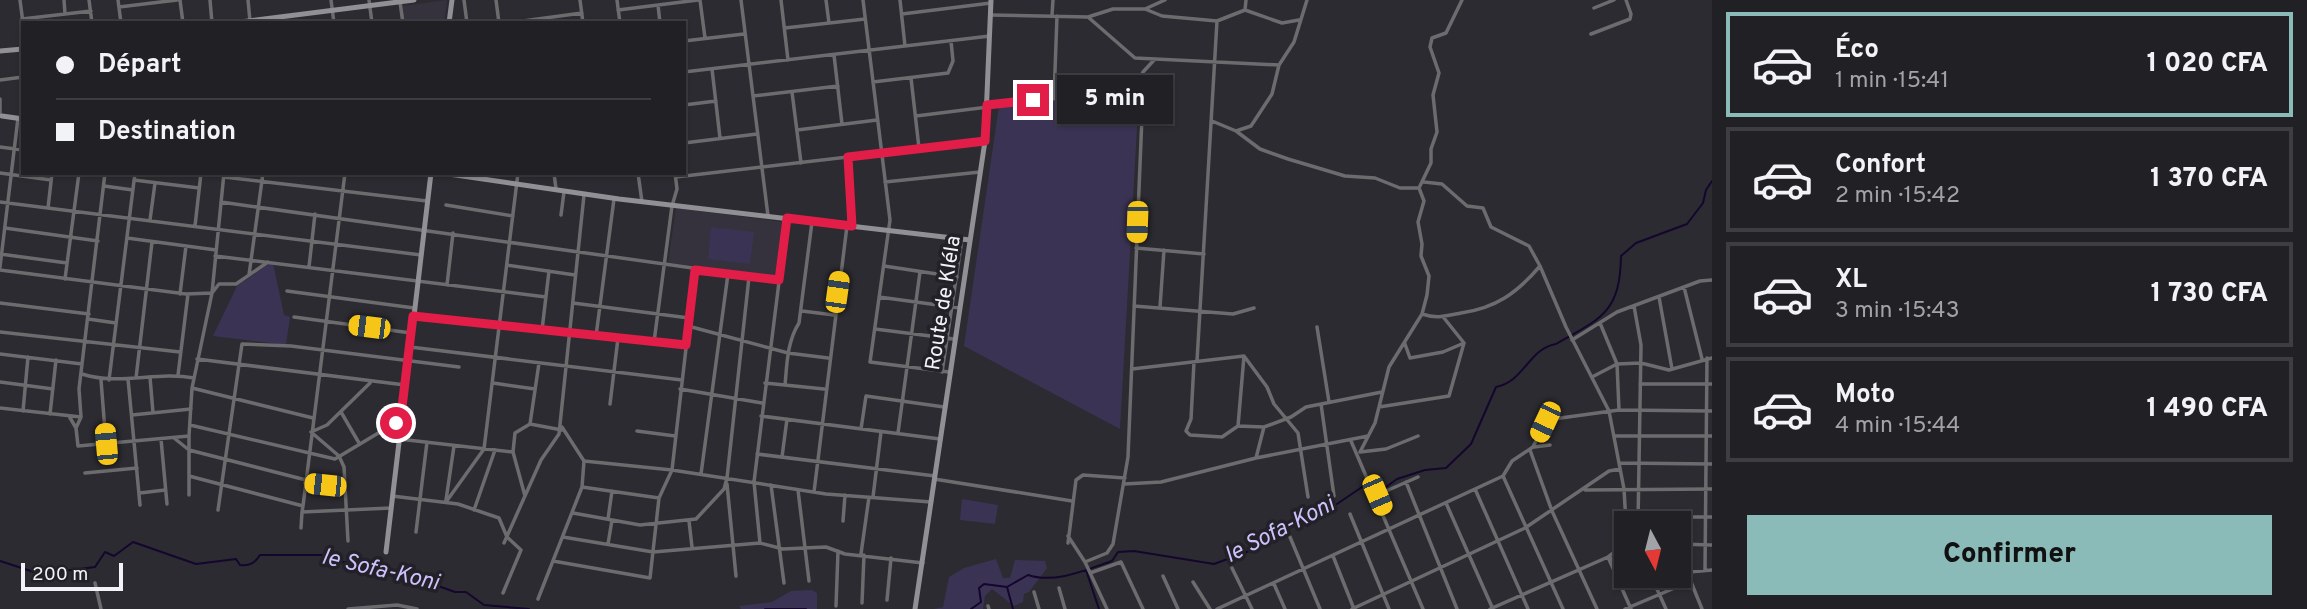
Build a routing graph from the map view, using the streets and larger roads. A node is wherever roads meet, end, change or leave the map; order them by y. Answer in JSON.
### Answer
{"nodes":[{"id":1,"x":20,"y":0,"type":"edge"},
{"id":2,"x":64,"y":0,"type":"edge"},
{"id":3,"x":89,"y":0,"type":"edge"},
{"id":4,"x":118,"y":0,"type":"edge"},
{"id":5,"x":179,"y":0,"type":"edge"},
{"id":6,"x":210,"y":0,"type":"edge"},
{"id":7,"x":248,"y":0,"type":"edge"},
{"id":8,"x":331,"y":0,"type":"edge"},
{"id":9,"x":414,"y":0,"type":"edge"},
{"id":10,"x":452,"y":0,"type":"edge"},
{"id":11,"x":464,"y":0,"type":"edge"},
{"id":12,"x":496,"y":0,"type":"edge"},
{"id":13,"x":580,"y":0,"type":"edge"},
{"id":14,"x":617,"y":0,"type":"edge"},
{"id":15,"x":699,"y":0,"type":"edge"},
{"id":16,"x":741,"y":0,"type":"edge"},
{"id":17,"x":781,"y":0,"type":"edge"},
{"id":18,"x":826,"y":0,"type":"edge"},
{"id":19,"x":863,"y":0,"type":"edge"},
{"id":20,"x":900,"y":0,"type":"edge"},
{"id":21,"x":945,"y":0,"type":"edge"},
{"id":22,"x":1053,"y":0,"type":"edge"},
{"id":23,"x":1165,"y":0,"type":"edge"},
{"id":24,"x":1246,"y":0,"type":"edge"},
{"id":25,"x":1307,"y":0,"type":"edge"},
{"id":26,"x":1462,"y":0,"type":"edge"},
{"id":27,"x":1614,"y":0,"type":"edge"},
{"id":28,"x":1626,"y":0,"type":"edge"},
{"id":29,"x":991,"y":1,"type":"edge"},
{"id":30,"x":369,"y":2,"type":"edge"},
{"id":31,"x":400,"y":2,"type":"junction"},
{"id":32,"x":658,"y":5,"type":"junction"},
{"id":33,"x":118,"y":7,"type":"junction"},
{"id":34,"x":1594,"y":8,"type":"dead end"},
{"id":35,"x":946,"y":9,"type":"junction"},
{"id":36,"x":1145,"y":9,"type":"junction"},
{"id":37,"x":332,"y":10,"type":"junction"},
{"id":38,"x":618,"y":10,"type":"junction"},
{"id":39,"x":1245,"y":10,"type":"junction"},
{"id":40,"x":90,"y":11,"type":"junction"},
{"id":41,"x":582,"y":13,"type":"junction"},
{"id":42,"x":65,"y":14,"type":"junction"},
{"id":43,"x":902,"y":14,"type":"junction"},
{"id":44,"x":990,"y":15,"type":"junction"},
{"id":45,"x":1055,"y":16,"type":"junction"},
{"id":46,"x":1087,"y":17,"type":"junction"},
{"id":47,"x":865,"y":19,"type":"junction"},
{"id":48,"x":1299,"y":20,"type":"junction"},
{"id":49,"x":23,"y":21,"type":"edge"},
{"id":50,"x":92,"y":21,"type":"edge"},
{"id":51,"x":121,"y":21,"type":"edge"},
{"id":52,"x":183,"y":21,"type":"edge"},
{"id":53,"x":212,"y":21,"type":"edge"},
{"id":54,"x":250,"y":21,"type":"edge"},
{"id":55,"x":257,"y":21,"type":"edge"},
{"id":56,"x":334,"y":21,"type":"edge"},
{"id":57,"x":372,"y":21,"type":"edge"},
{"id":58,"x":403,"y":21,"type":"edge"},
{"id":59,"x":449,"y":21,"type":"edge"},
{"id":60,"x":467,"y":21,"type":"edge"},
{"id":61,"x":499,"y":21,"type":"edge"},
{"id":62,"x":538,"y":21,"type":"edge"},
{"id":63,"x":583,"y":21,"type":"edge"},
{"id":64,"x":620,"y":21,"type":"edge"},
{"id":65,"x":660,"y":21,"type":"edge"},
{"id":66,"x":1217,"y":21,"type":"junction"},
{"id":67,"x":829,"y":23,"type":"junction"},
{"id":68,"x":785,"y":28,"type":"junction"},
{"id":69,"x":744,"y":34,"type":"junction"},
{"id":70,"x":1591,"y":34,"type":"dead end"},
{"id":71,"x":990,"y":36,"type":"junction"},
{"id":72,"x":705,"y":38,"type":"junction"},
{"id":73,"x":686,"y":41,"type":"edge"},
{"id":74,"x":951,"y":41,"type":"junction"},
{"id":75,"x":905,"y":46,"type":"junction"},
{"id":76,"x":21,"y":48,"type":"edge"},
{"id":77,"x":869,"y":50,"type":"junction"},
{"id":78,"x":0,"y":51,"type":"edge"},
{"id":79,"x":834,"y":55,"type":"junction"},
{"id":80,"x":1156,"y":59,"type":"junction"},
{"id":81,"x":788,"y":60,"type":"junction"},
{"id":82,"x":1214,"y":62,"type":"junction"},
{"id":83,"x":749,"y":65,"type":"junction"},
{"id":84,"x":1279,"y":65,"type":"junction"},
{"id":85,"x":712,"y":69,"type":"junction"},
{"id":86,"x":686,"y":72,"type":"edge"},
{"id":87,"x":21,"y":77,"type":"edge"},
{"id":88,"x":911,"y":78,"type":"junction"},
{"id":89,"x":0,"y":80,"type":"edge"},
{"id":90,"x":873,"y":82,"type":"junction"},
{"id":91,"x":838,"y":86,"type":"junction"},
{"id":92,"x":1140,"y":88,"type":"junction"},
{"id":93,"x":792,"y":91,"type":"junction"},
{"id":94,"x":753,"y":96,"type":"junction"},
{"id":95,"x":1054,"y":98,"type":"junction"},
{"id":96,"x":0,"y":99,"type":"edge"},
{"id":97,"x":716,"y":101,"type":"junction"},
{"id":98,"x":686,"y":105,"type":"edge"},
{"id":99,"x":987,"y":105,"type":"junction"},
{"id":100,"x":1,"y":116,"type":"edge"},
{"id":101,"x":916,"y":116,"type":"junction"},
{"id":102,"x":21,"y":118,"type":"edge"},
{"id":103,"x":877,"y":120,"type":"junction"},
{"id":104,"x":1211,"y":120,"type":"junction"},
{"id":105,"x":842,"y":124,"type":"junction"},
{"id":106,"x":797,"y":130,"type":"junction"},
{"id":107,"x":1236,"y":131,"type":"junction"},
{"id":108,"x":757,"y":134,"type":"junction"},
{"id":109,"x":720,"y":138,"type":"junction"},
{"id":110,"x":985,"y":141,"type":"junction"},
{"id":111,"x":686,"y":143,"type":"edge"},
{"id":112,"x":0,"y":146,"type":"edge"},
{"id":113,"x":919,"y":148,"type":"junction"},
{"id":114,"x":15,"y":149,"type":"junction"},
{"id":115,"x":21,"y":150,"type":"edge"},
{"id":116,"x":881,"y":153,"type":"junction"},
{"id":117,"x":848,"y":157,"type":"junction"},
{"id":118,"x":801,"y":163,"type":"junction"},
{"id":119,"x":762,"y":167,"type":"junction"},
{"id":120,"x":980,"y":172,"type":"junction"},
{"id":121,"x":0,"y":173,"type":"edge"},
{"id":122,"x":12,"y":174,"type":"junction"},
{"id":123,"x":686,"y":174,"type":"edge"},
{"id":124,"x":52,"y":175,"type":"edge"},
{"id":125,"x":79,"y":175,"type":"edge"},
{"id":126,"x":106,"y":175,"type":"edge"},
{"id":127,"x":135,"y":175,"type":"edge"},
{"id":128,"x":201,"y":175,"type":"edge"},
{"id":129,"x":224,"y":175,"type":"edge"},
{"id":130,"x":263,"y":175,"type":"edge"},
{"id":131,"x":345,"y":175,"type":"edge"},
{"id":132,"x":431,"y":175,"type":"edge"},
{"id":133,"x":454,"y":175,"type":"edge"},
{"id":134,"x":518,"y":175,"type":"edge"},
{"id":135,"x":554,"y":175,"type":"edge"},
{"id":136,"x":638,"y":175,"type":"edge"},
{"id":137,"x":676,"y":175,"type":"edge"},
{"id":138,"x":51,"y":180,"type":"junction"},
{"id":139,"x":134,"y":180,"type":"junction"},
{"id":140,"x":262,"y":181,"type":"junction"},
{"id":141,"x":1424,"y":182,"type":"junction"},
{"id":142,"x":155,"y":183,"type":"junction"},
{"id":143,"x":885,"y":183,"type":"junction"},
{"id":144,"x":516,"y":185,"type":"junction"},
{"id":145,"x":104,"y":186,"type":"junction"},
{"id":146,"x":199,"y":188,"type":"junction"},
{"id":147,"x":1419,"y":188,"type":"junction"},
{"id":148,"x":133,"y":190,"type":"junction"},
{"id":149,"x":343,"y":190,"type":"junction"},
{"id":150,"x":556,"y":191,"type":"junction"},
{"id":151,"x":564,"y":192,"type":"junction"},
{"id":152,"x":584,"y":195,"type":"junction"},
{"id":153,"x":614,"y":198,"type":"junction"},
{"id":154,"x":427,"y":201,"type":"junction"},
{"id":155,"x":0,"y":202,"type":"edge"},
{"id":156,"x":221,"y":202,"type":"junction"},
{"id":157,"x":642,"y":202,"type":"junction"},
{"id":158,"x":8,"y":203,"type":"junction"},
{"id":159,"x":446,"y":205,"type":"dead end"},
{"id":160,"x":672,"y":206,"type":"junction"},
{"id":161,"x":258,"y":207,"type":"junction"},
{"id":162,"x":48,"y":208,"type":"junction"},
{"id":163,"x":74,"y":210,"type":"junction"},
{"id":164,"x":101,"y":213,"type":"junction"},
{"id":165,"x":315,"y":214,"type":"junction"},
{"id":166,"x":561,"y":215,"type":"dead end"},
{"id":167,"x":513,"y":216,"type":"junction"},
{"id":168,"x":768,"y":216,"type":"junction"},
{"id":169,"x":129,"y":217,"type":"junction"},
{"id":170,"x":339,"y":217,"type":"junction"},
{"id":171,"x":787,"y":218,"type":"junction"},
{"id":172,"x":150,"y":220,"type":"junction"},
{"id":173,"x":813,"y":222,"type":"junction"},
{"id":174,"x":195,"y":226,"type":"junction"},
{"id":175,"x":850,"y":226,"type":"junction"},
{"id":176,"x":5,"y":228,"type":"junction"},
{"id":177,"x":218,"y":229,"type":"junction"},
{"id":178,"x":425,"y":229,"type":"junction"},
{"id":179,"x":889,"y":230,"type":"junction"},
{"id":180,"x":453,"y":233,"type":"junction"},
{"id":181,"x":255,"y":234,"type":"junction"},
{"id":182,"x":71,"y":237,"type":"junction"},
{"id":183,"x":127,"y":239,"type":"junction"},
{"id":184,"x":962,"y":239,"type":"junction"},
{"id":185,"x":312,"y":240,"type":"junction"},
{"id":186,"x":970,"y":240,"type":"junction"},
{"id":187,"x":98,"y":241,"type":"junction"},
{"id":188,"x":152,"y":242,"type":"junction"},
{"id":189,"x":509,"y":242,"type":"junction"},
{"id":190,"x":336,"y":244,"type":"junction"},
{"id":191,"x":186,"y":246,"type":"junction"},
{"id":192,"x":1136,"y":248,"type":"junction"},
{"id":193,"x":216,"y":250,"type":"junction"},
{"id":194,"x":1164,"y":250,"type":"junction"},
{"id":195,"x":578,"y":252,"type":"junction"},
{"id":196,"x":1,"y":254,"type":"edge"},
{"id":197,"x":1204,"y":254,"type":"junction"},
{"id":198,"x":421,"y":255,"type":"junction"},
{"id":199,"x":215,"y":256,"type":"junction"},
{"id":200,"x":606,"y":257,"type":"junction"},
{"id":201,"x":251,"y":260,"type":"junction"},
{"id":202,"x":269,"y":261,"type":"junction"},
{"id":203,"x":68,"y":264,"type":"junction"},
{"id":204,"x":507,"y":265,"type":"junction"},
{"id":205,"x":664,"y":266,"type":"junction"},
{"id":206,"x":884,"y":266,"type":"junction"},
{"id":207,"x":1540,"y":266,"type":"junction"},
{"id":208,"x":309,"y":267,"type":"junction"},
{"id":209,"x":0,"y":269,"type":"edge"},
{"id":210,"x":695,"y":270,"type":"junction"},
{"id":211,"x":333,"y":271,"type":"junction"},
{"id":212,"x":550,"y":271,"type":"junction"},
{"id":213,"x":920,"y":272,"type":"junction"},
{"id":214,"x":728,"y":274,"type":"junction"},
{"id":215,"x":249,"y":275,"type":"junction"},
{"id":216,"x":575,"y":275,"type":"junction"},
{"id":217,"x":749,"y":276,"type":"junction"},
{"id":218,"x":957,"y":277,"type":"junction"},
{"id":219,"x":65,"y":279,"type":"junction"},
{"id":220,"x":779,"y":280,"type":"junction"},
{"id":221,"x":1711,"y":280,"type":"edge"},
{"id":222,"x":418,"y":281,"type":"junction"},
{"id":223,"x":93,"y":283,"type":"junction"},
{"id":224,"x":447,"y":285,"type":"junction"},
{"id":225,"x":121,"y":286,"type":"junction"},
{"id":226,"x":1684,"y":287,"type":"junction"},
{"id":227,"x":1712,"y":287,"type":"edge"},
{"id":228,"x":146,"y":290,"type":"junction"},
{"id":229,"x":287,"y":291,"type":"dead end"},
{"id":230,"x":504,"y":292,"type":"junction"},
{"id":231,"x":212,"y":293,"type":"junction"},
{"id":232,"x":180,"y":294,"type":"junction"},
{"id":233,"x":187,"y":294,"type":"junction"},
{"id":234,"x":329,"y":296,"type":"junction"},
{"id":235,"x":546,"y":297,"type":"junction"},
{"id":236,"x":879,"y":297,"type":"junction"},
{"id":237,"x":1659,"y":297,"type":"junction"},
{"id":238,"x":915,"y":302,"type":"junction"},
{"id":239,"x":0,"y":303,"type":"edge"},
{"id":240,"x":573,"y":303,"type":"junction"},
{"id":241,"x":1134,"y":306,"type":"junction"},
{"id":242,"x":1634,"y":306,"type":"junction"},
{"id":243,"x":600,"y":307,"type":"junction"},
{"id":244,"x":956,"y":307,"type":"junction"},
{"id":245,"x":1160,"y":307,"type":"junction"},
{"id":246,"x":414,"y":308,"type":"junction"},
{"id":247,"x":1254,"y":308,"type":"dead end"},
{"id":248,"x":801,"y":310,"type":"junction"},
{"id":249,"x":1200,"y":310,"type":"junction"},
{"id":250,"x":657,"y":314,"type":"junction"},
{"id":251,"x":834,"y":314,"type":"junction"},
{"id":252,"x":1422,"y":314,"type":"junction"},
{"id":253,"x":413,"y":316,"type":"junction"},
{"id":254,"x":88,"y":317,"type":"junction"},
{"id":255,"x":294,"y":317,"type":"dead end"},
{"id":256,"x":689,"y":318,"type":"junction"},
{"id":257,"x":1444,"y":318,"type":"junction"},
{"id":258,"x":326,"y":322,"type":"junction"},
{"id":259,"x":116,"y":323,"type":"junction"},
{"id":260,"x":1600,"y":323,"type":"junction"},
{"id":261,"x":500,"y":325,"type":"junction"},
{"id":262,"x":688,"y":326,"type":"junction"},
{"id":263,"x":1317,"y":327,"type":"dead end"},
{"id":264,"x":875,"y":329,"type":"junction"},
{"id":265,"x":542,"y":330,"type":"junction"},
{"id":266,"x":0,"y":332,"type":"edge"},
{"id":267,"x":411,"y":333,"type":"junction"},
{"id":268,"x":570,"y":333,"type":"junction"},
{"id":269,"x":720,"y":334,"type":"junction"},
{"id":270,"x":911,"y":334,"type":"junction"},
{"id":271,"x":597,"y":336,"type":"junction"},
{"id":272,"x":1571,"y":337,"type":"junction"},
{"id":273,"x":618,"y":338,"type":"junction"},
{"id":274,"x":742,"y":339,"type":"junction"},
{"id":275,"x":951,"y":339,"type":"junction"},
{"id":276,"x":85,"y":342,"type":"junction"},
{"id":277,"x":654,"y":342,"type":"junction"},
{"id":278,"x":1464,"y":343,"type":"junction"},
{"id":279,"x":1405,"y":344,"type":"junction"},
{"id":280,"x":114,"y":345,"type":"junction"},
{"id":281,"x":686,"y":345,"type":"junction"},
{"id":282,"x":770,"y":346,"type":"junction"},
{"id":283,"x":410,"y":347,"type":"junction"},
{"id":284,"x":139,"y":349,"type":"junction"},
{"id":285,"x":322,"y":351,"type":"junction"},
{"id":286,"x":180,"y":352,"type":"junction"},
{"id":287,"x":788,"y":353,"type":"junction"},
{"id":288,"x":0,"y":354,"type":"edge"},
{"id":289,"x":1244,"y":356,"type":"junction"},
{"id":290,"x":28,"y":357,"type":"junction"},
{"id":291,"x":496,"y":357,"type":"junction"},
{"id":292,"x":828,"y":358,"type":"junction"},
{"id":293,"x":1710,"y":358,"type":"edge"},
{"id":294,"x":197,"y":359,"type":"junction"},
{"id":295,"x":1702,"y":359,"type":"junction"},
{"id":296,"x":56,"y":360,"type":"junction"},
{"id":297,"x":408,"y":361,"type":"junction"},
{"id":298,"x":1196,"y":362,"type":"junction"},
{"id":299,"x":82,"y":363,"type":"junction"},
{"id":300,"x":539,"y":363,"type":"junction"},
{"id":301,"x":1641,"y":363,"type":"junction"},
{"id":302,"x":1617,"y":364,"type":"junction"},
{"id":303,"x":239,"y":366,"type":"junction"},
{"id":304,"x":566,"y":366,"type":"junction"},
{"id":305,"x":459,"y":367,"type":"dead end"},
{"id":306,"x":907,"y":367,"type":"junction"},
{"id":307,"x":1132,"y":369,"type":"junction"},
{"id":308,"x":1672,"y":369,"type":"junction"},
{"id":309,"x":614,"y":372,"type":"junction"},
{"id":310,"x":945,"y":372,"type":"junction"},
{"id":311,"x":81,"y":374,"type":"junction"},
{"id":312,"x":178,"y":375,"type":"junction"},
{"id":313,"x":319,"y":376,"type":"junction"},
{"id":314,"x":150,"y":377,"type":"junction"},
{"id":315,"x":1592,"y":377,"type":"junction"},
{"id":316,"x":136,"y":378,"type":"junction"},
{"id":317,"x":194,"y":378,"type":"junction"},
{"id":318,"x":128,"y":379,"type":"junction"},
{"id":319,"x":101,"y":380,"type":"junction"},
{"id":320,"x":109,"y":380,"type":"junction"},
{"id":321,"x":682,"y":380,"type":"junction"},
{"id":322,"x":0,"y":382,"type":"edge"},
{"id":323,"x":370,"y":383,"type":"junction"},
{"id":324,"x":493,"y":383,"type":"junction"},
{"id":325,"x":765,"y":383,"type":"junction"},
{"id":326,"x":1640,"y":384,"type":"junction"},
{"id":327,"x":1710,"y":384,"type":"edge"},
{"id":328,"x":26,"y":385,"type":"junction"},
{"id":329,"x":405,"y":385,"type":"junction"},
{"id":330,"x":785,"y":385,"type":"junction"},
{"id":331,"x":192,"y":388,"type":"junction"},
{"id":332,"x":53,"y":389,"type":"junction"},
{"id":333,"x":535,"y":389,"type":"junction"},
{"id":334,"x":680,"y":389,"type":"junction"},
{"id":335,"x":824,"y":389,"type":"junction"},
{"id":336,"x":1382,"y":392,"type":"junction"},
{"id":337,"x":712,"y":394,"type":"junction"},
{"id":338,"x":234,"y":398,"type":"junction"},
{"id":339,"x":736,"y":398,"type":"junction"},
{"id":340,"x":903,"y":402,"type":"junction"},
{"id":341,"x":1329,"y":402,"type":"junction"},
{"id":342,"x":762,"y":403,"type":"junction"},
{"id":343,"x":610,"y":404,"type":"dead end"},
{"id":344,"x":1321,"y":404,"type":"junction"},
{"id":345,"x":944,"y":407,"type":"junction"},
{"id":346,"x":1379,"y":407,"type":"junction"},
{"id":347,"x":0,"y":408,"type":"edge"},
{"id":348,"x":191,"y":409,"type":"junction"},
{"id":349,"x":1619,"y":410,"type":"junction"},
{"id":350,"x":1639,"y":410,"type":"junction"},
{"id":351,"x":23,"y":411,"type":"junction"},
{"id":352,"x":1609,"y":411,"type":"junction"},
{"id":353,"x":1710,"y":411,"type":"edge"},
{"id":354,"x":341,"y":412,"type":"junction"},
{"id":355,"x":153,"y":413,"type":"junction"},
{"id":356,"x":50,"y":414,"type":"junction"},
{"id":357,"x":132,"y":415,"type":"junction"},
{"id":358,"x":69,"y":416,"type":"junction"},
{"id":359,"x":761,"y":416,"type":"junction"},
{"id":360,"x":81,"y":418,"type":"junction"},
{"id":361,"x":313,"y":418,"type":"junction"},
{"id":362,"x":787,"y":419,"type":"junction"},
{"id":363,"x":1288,"y":419,"type":"junction"},
{"id":364,"x":400,"y":424,"type":"junction"},
{"id":365,"x":530,"y":424,"type":"junction"},
{"id":366,"x":823,"y":424,"type":"junction"},
{"id":367,"x":190,"y":425,"type":"junction"},
{"id":368,"x":1238,"y":426,"type":"junction"},
{"id":369,"x":1264,"y":427,"type":"junction"},
{"id":370,"x":76,"y":428,"type":"junction"},
{"id":371,"x":561,"y":429,"type":"junction"},
{"id":372,"x":861,"y":429,"type":"junction"},
{"id":373,"x":637,"y":431,"type":"dead end"},
{"id":374,"x":311,"y":432,"type":"junction"},
{"id":375,"x":881,"y":432,"type":"junction"},
{"id":376,"x":898,"y":434,"type":"junction"},
{"id":377,"x":230,"y":435,"type":"junction"},
{"id":378,"x":189,"y":436,"type":"junction"},
{"id":379,"x":675,"y":436,"type":"junction"},
{"id":380,"x":1368,"y":436,"type":"junction"},
{"id":381,"x":1418,"y":436,"type":"dead end"},
{"id":382,"x":1614,"y":436,"type":"junction"},
{"id":383,"x":1639,"y":436,"type":"junction"},
{"id":384,"x":1710,"y":436,"type":"edge"},
{"id":385,"x":174,"y":438,"type":"junction"},
{"id":386,"x":160,"y":439,"type":"junction"},
{"id":387,"x":399,"y":439,"type":"junction"},
{"id":388,"x":940,"y":439,"type":"junction"},
{"id":389,"x":1351,"y":440,"type":"junction"},
{"id":390,"x":134,"y":442,"type":"junction"},
{"id":391,"x":426,"y":442,"type":"junction"},
{"id":392,"x":359,"y":443,"type":"junction"},
{"id":393,"x":106,"y":444,"type":"junction"},
{"id":394,"x":1326,"y":445,"type":"junction"},
{"id":395,"x":1550,"y":445,"type":"dead end"},
{"id":396,"x":454,"y":446,"type":"junction"},
{"id":397,"x":1532,"y":448,"type":"junction"},
{"id":398,"x":484,"y":449,"type":"junction"},
{"id":399,"x":189,"y":450,"type":"junction"},
{"id":400,"x":495,"y":450,"type":"junction"},
{"id":401,"x":1300,"y":450,"type":"junction"},
{"id":402,"x":513,"y":452,"type":"junction"},
{"id":403,"x":1360,"y":452,"type":"junction"},
{"id":404,"x":309,"y":453,"type":"junction"},
{"id":405,"x":757,"y":454,"type":"junction"},
{"id":406,"x":1354,"y":454,"type":"junction"},
{"id":407,"x":782,"y":457,"type":"junction"},
{"id":408,"x":340,"y":458,"type":"junction"},
{"id":409,"x":1256,"y":458,"type":"junction"},
{"id":410,"x":226,"y":460,"type":"junction"},
{"id":411,"x":584,"y":461,"type":"junction"},
{"id":412,"x":818,"y":461,"type":"junction"},
{"id":413,"x":1619,"y":463,"type":"junction"},
{"id":414,"x":1639,"y":463,"type":"junction"},
{"id":415,"x":1709,"y":464,"type":"edge"},
{"id":416,"x":137,"y":468,"type":"junction"},
{"id":417,"x":877,"y":468,"type":"junction"},
{"id":418,"x":1620,"y":469,"type":"junction"},
{"id":419,"x":671,"y":470,"type":"junction"},
{"id":420,"x":85,"y":473,"type":"dead end"},
{"id":421,"x":701,"y":474,"type":"junction"},
{"id":422,"x":189,"y":476,"type":"junction"},
{"id":423,"x":1503,"y":476,"type":"junction"},
{"id":424,"x":935,"y":477,"type":"junction"},
{"id":425,"x":1418,"y":477,"type":"dead end"},
{"id":426,"x":727,"y":478,"type":"junction"},
{"id":427,"x":1125,"y":478,"type":"junction"},
{"id":428,"x":306,"y":482,"type":"junction"},
{"id":429,"x":754,"y":482,"type":"junction"},
{"id":430,"x":1406,"y":482,"type":"junction"},
{"id":431,"x":1124,"y":484,"type":"junction"},
{"id":432,"x":771,"y":485,"type":"junction"},
{"id":433,"x":222,"y":486,"type":"junction"},
{"id":434,"x":345,"y":487,"type":"junction"},
{"id":435,"x":582,"y":487,"type":"junction"},
{"id":436,"x":797,"y":489,"type":"junction"},
{"id":437,"x":1475,"y":489,"type":"junction"},
{"id":438,"x":1624,"y":489,"type":"junction"},
{"id":439,"x":1639,"y":489,"type":"junction"},
{"id":440,"x":1709,"y":489,"type":"edge"},
{"id":441,"x":1582,"y":490,"type":"junction"},
{"id":442,"x":166,"y":491,"type":"junction"},
{"id":443,"x":611,"y":491,"type":"junction"},
{"id":444,"x":814,"y":492,"type":"junction"},
{"id":445,"x":139,"y":493,"type":"junction"},
{"id":446,"x":845,"y":494,"type":"junction"},
{"id":447,"x":188,"y":495,"type":"dead end"},
{"id":448,"x":1377,"y":495,"type":"junction"},
{"id":449,"x":392,"y":496,"type":"junction"},
{"id":450,"x":525,"y":496,"type":"junction"},
{"id":451,"x":1334,"y":496,"type":"dead end"},
{"id":452,"x":871,"y":497,"type":"junction"},
{"id":453,"x":1308,"y":497,"type":"dead end"},
{"id":454,"x":659,"y":498,"type":"junction"},
{"id":455,"x":422,"y":499,"type":"junction"},
{"id":456,"x":1072,"y":501,"type":"junction"},
{"id":457,"x":446,"y":502,"type":"junction"},
{"id":458,"x":931,"y":502,"type":"junction"},
{"id":459,"x":1446,"y":503,"type":"junction"},
{"id":460,"x":167,"y":504,"type":"dead end"},
{"id":461,"x":140,"y":505,"type":"dead end"},
{"id":462,"x":303,"y":506,"type":"junction"},
{"id":463,"x":391,"y":508,"type":"junction"},
{"id":464,"x":218,"y":510,"type":"dead end"},
{"id":465,"x":346,"y":510,"type":"junction"},
{"id":466,"x":474,"y":510,"type":"junction"},
{"id":467,"x":1552,"y":511,"type":"junction"},
{"id":468,"x":1626,"y":511,"type":"edge"},
{"id":469,"x":1638,"y":511,"type":"edge"},
{"id":470,"x":302,"y":512,"type":"junction"},
{"id":471,"x":573,"y":513,"type":"junction"},
{"id":472,"x":1350,"y":514,"type":"dead end"},
{"id":473,"x":1419,"y":516,"type":"junction"},
{"id":474,"x":1691,"y":517,"type":"edge"},
{"id":475,"x":1709,"y":517,"type":"edge"},
{"id":476,"x":610,"y":520,"type":"junction"},
{"id":477,"x":689,"y":520,"type":"junction"},
{"id":478,"x":843,"y":521,"type":"dead end"},
{"id":479,"x":656,"y":525,"type":"junction"},
{"id":480,"x":300,"y":528,"type":"dead end"},
{"id":481,"x":1391,"y":528,"type":"junction"},
{"id":482,"x":1525,"y":528,"type":"junction"},
{"id":483,"x":416,"y":533,"type":"dead end"},
{"id":484,"x":1068,"y":536,"type":"junction"},
{"id":485,"x":506,"y":537,"type":"junction"},
{"id":486,"x":563,"y":537,"type":"junction"},
{"id":487,"x":1290,"y":537,"type":"dead end"},
{"id":488,"x":348,"y":541,"type":"dead end"},
{"id":489,"x":504,"y":542,"type":"dead end"},
{"id":490,"x":1361,"y":542,"type":"junction"},
{"id":491,"x":1498,"y":542,"type":"junction"},
{"id":492,"x":760,"y":543,"type":"junction"},
{"id":493,"x":1068,"y":543,"type":"dead end"},
{"id":494,"x":608,"y":544,"type":"junction"},
{"id":495,"x":1691,"y":544,"type":"edge"},
{"id":496,"x":733,"y":545,"type":"junction"},
{"id":497,"x":1706,"y":545,"type":"junction"},
{"id":498,"x":1712,"y":545,"type":"edge"},
{"id":499,"x":692,"y":547,"type":"junction"},
{"id":500,"x":779,"y":548,"type":"junction"},
{"id":501,"x":805,"y":548,"type":"junction"},
{"id":502,"x":838,"y":551,"type":"junction"},
{"id":503,"x":386,"y":552,"type":"dead end"},
{"id":504,"x":653,"y":552,"type":"junction"},
{"id":505,"x":1614,"y":552,"type":"edge"},
{"id":506,"x":863,"y":554,"type":"junction"},
{"id":507,"x":1333,"y":556,"type":"junction"},
{"id":508,"x":1469,"y":556,"type":"junction"},
{"id":509,"x":1608,"y":557,"type":"junction"},
{"id":510,"x":891,"y":558,"type":"junction"},
{"id":511,"x":1614,"y":560,"type":"edge"},
{"id":512,"x":553,"y":561,"type":"junction"},
{"id":513,"x":1085,"y":562,"type":"junction"},
{"id":514,"x":923,"y":563,"type":"junction"},
{"id":515,"x":1232,"y":568,"type":"dead end"},
{"id":516,"x":1577,"y":568,"type":"junction"},
{"id":517,"x":1441,"y":569,"type":"junction"},
{"id":518,"x":1304,"y":570,"type":"junction"},
{"id":519,"x":1614,"y":570,"type":"edge"},
{"id":520,"x":1705,"y":570,"type":"junction"},
{"id":521,"x":1712,"y":570,"type":"edge"},
{"id":522,"x":1691,"y":572,"type":"edge"},
{"id":523,"x":1090,"y":573,"type":"junction"},
{"id":524,"x":736,"y":576,"type":"dead end"},
{"id":525,"x":1163,"y":576,"type":"dead end"},
{"id":526,"x":1550,"y":580,"type":"junction"},
{"id":527,"x":809,"y":581,"type":"dead end"},
{"id":528,"x":1691,"y":581,"type":"edge"},
{"id":529,"x":1193,"y":582,"type":"dead end"},
{"id":530,"x":95,"y":583,"type":"dead end"},
{"id":531,"x":784,"y":583,"type":"dead end"},
{"id":532,"x":1412,"y":583,"type":"junction"},
{"id":533,"x":1274,"y":584,"type":"junction"},
{"id":534,"x":1622,"y":588,"type":"edge"},
{"id":535,"x":1656,"y":588,"type":"edge"},
{"id":536,"x":1674,"y":588,"type":"edge"},
{"id":537,"x":1059,"y":589,"type":"dead end"},
{"id":538,"x":1034,"y":592,"type":"dead end"},
{"id":539,"x":503,"y":593,"type":"dead end"},
{"id":540,"x":1659,"y":594,"type":"junction"},
{"id":541,"x":1383,"y":595,"type":"junction"},
{"id":542,"x":1522,"y":595,"type":"junction"},
{"id":543,"x":1245,"y":596,"type":"junction"},
{"id":544,"x":538,"y":599,"type":"dead end"},
{"id":545,"x":887,"y":600,"type":"dead end"},
{"id":546,"x":862,"y":603,"type":"dead end"},
{"id":547,"x":374,"y":606,"type":"junction"},
{"id":548,"x":835,"y":606,"type":"dead end"},
{"id":549,"x":915,"y":608,"type":"edge"},
{"id":550,"x":1631,"y":608,"type":"edge"},
{"id":551,"x":101,"y":609,"type":"edge"},
{"id":552,"x":348,"y":609,"type":"edge"},
{"id":553,"x":381,"y":609,"type":"edge"},
{"id":554,"x":417,"y":609,"type":"edge"},
{"id":555,"x":1039,"y":609,"type":"edge"},
{"id":556,"x":1065,"y":609,"type":"edge"},
{"id":557,"x":1107,"y":609,"type":"edge"},
{"id":558,"x":1143,"y":609,"type":"edge"},
{"id":559,"x":1178,"y":609,"type":"edge"},
{"id":560,"x":1210,"y":609,"type":"edge"},
{"id":561,"x":1217,"y":609,"type":"edge"},
{"id":562,"x":1251,"y":609,"type":"edge"},
{"id":563,"x":1285,"y":609,"type":"edge"},
{"id":564,"x":1320,"y":609,"type":"edge"},
{"id":565,"x":1354,"y":609,"type":"edge"},
{"id":566,"x":1388,"y":609,"type":"edge"},
{"id":567,"x":1423,"y":609,"type":"edge"},
{"id":568,"x":1457,"y":609,"type":"edge"},
{"id":569,"x":1492,"y":609,"type":"edge"},
{"id":570,"x":1528,"y":609,"type":"edge"},
{"id":571,"x":1563,"y":609,"type":"edge"},
{"id":572,"x":1597,"y":609,"type":"edge"},
{"id":573,"x":1625,"y":609,"type":"edge"},
{"id":574,"x":1666,"y":609,"type":"edge"},
{"id":575,"x":1702,"y":609,"type":"edge"}],
"edges":[{"from":1,"to":49,"type":"street"},
{"from":2,"to":42,"type":"street"},
{"from":3,"to":40,"type":"street"},
{"from":4,"to":33,"type":"street"},
{"from":5,"to":33,"type":"street"},
{"from":5,"to":52,"type":"street"},
{"from":6,"to":53,"type":"street"},
{"from":7,"to":54,"type":"street"},
{"from":8,"to":37,"type":"street"},
{"from":9,"to":31,"type":"street"},
{"from":10,"to":59,"type":"street"},
{"from":11,"to":60,"type":"street"},
{"from":12,"to":61,"type":"street"},
{"from":13,"to":41,"type":"street"},
{"from":14,"to":38,"type":"street"},
{"from":15,"to":32,"type":"street"},
{"from":15,"to":72,"type":"street"},
{"from":16,"to":69,"type":"street"},
{"from":17,"to":68,"type":"street"},
{"from":18,"to":67,"type":"street"},
{"from":19,"to":47,"type":"street"},
{"from":20,"to":43,"type":"street"},
{"from":21,"to":35,"type":"street"},
{"from":22,"to":45,"type":"street"},
{"from":23,"to":36,"type":"street"},
{"from":24,"to":39,"type":"street"},
{"from":25,"to":48,"type":"street"},
{"from":26,"to":141,"type":"street"},
{"from":27,"to":34,"type":"street"},
{"from":28,"to":70,"type":"street"},
{"from":29,"to":35,"type":"street"},
{"from":29,"to":44,"type":"street","name":"Route de Kléla"},
{"from":30,"to":31,"type":"street"},
{"from":30,"to":37,"type":"street"},
{"from":30,"to":57,"type":"street"},
{"from":31,"to":58,"type":"street"},
{"from":32,"to":38,"type":"street"},
{"from":32,"to":65,"type":"street"},
{"from":33,"to":51,"type":"street"},
{"from":35,"to":43,"type":"street"},
{"from":36,"to":46,"type":"street"},
{"from":36,"to":66,"type":"street"},
{"from":37,"to":55,"type":"street"},
{"from":37,"to":56,"type":"street"},
{"from":38,"to":64,"type":"street"},
{"from":39,"to":48,"type":"street"},
{"from":39,"to":66,"type":"street"},
{"from":40,"to":42,"type":"street"},
{"from":40,"to":50,"type":"street"},
{"from":41,"to":62,"type":"street"},
{"from":41,"to":63,"type":"street"},
{"from":42,"to":49,"type":"street"},
{"from":43,"to":75,"type":"street"},
{"from":44,"to":45,"type":"street"},
{"from":44,"to":71,"type":"street","name":"Route de Kléla"},
{"from":45,"to":46,"type":"street"},
{"from":45,"to":95,"type":"street"},
{"from":46,"to":80,"type":"street"},
{"from":47,"to":67,"type":"street"},
{"from":47,"to":77,"type":"street"},
{"from":48,"to":84,"type":"street"},
{"from":66,"to":82,"type":"street"},
{"from":67,"to":68,"type":"street"},
{"from":68,"to":81,"type":"street"},
{"from":69,"to":72,"type":"street"},
{"from":69,"to":83,"type":"street"},
{"from":71,"to":74,"type":"street"},
{"from":71,"to":99,"type":"street","name":"Route de Kléla"},
{"from":72,"to":73,"type":"street"},
{"from":74,"to":75,"type":"street"},
{"from":74,"to":88,"type":"street"},
{"from":75,"to":77,"type":"street"},
{"from":76,"to":78,"type":"street"},
{"from":77,"to":79,"type":"street"},
{"from":77,"to":90,"type":"street"},
{"from":79,"to":81,"type":"street"},
{"from":79,"to":91,"type":"street"},
{"from":80,"to":82,"type":"street"},
{"from":80,"to":92,"type":"street"},
{"from":81,"to":83,"type":"street"},
{"from":82,"to":84,"type":"street"},
{"from":82,"to":104,"type":"street"},
{"from":83,"to":85,"type":"street"},
{"from":83,"to":94,"type":"street"},
{"from":84,"to":107,"type":"street"},
{"from":85,"to":86,"type":"street"},
{"from":85,"to":97,"type":"street"},
{"from":87,"to":89,"type":"street"},
{"from":88,"to":90,"type":"street"},
{"from":88,"to":101,"type":"street"},
{"from":90,"to":103,"type":"street"},
{"from":91,"to":93,"type":"street"},
{"from":91,"to":105,"type":"street"},
{"from":92,"to":95,"type":"street"},
{"from":92,"to":192,"type":"street"},
{"from":93,"to":94,"type":"street"},
{"from":93,"to":106,"type":"street"},
{"from":94,"to":108,"type":"street"},
{"from":95,"to":99,"type":"street"},
{"from":96,"to":100,"type":"street"},
{"from":97,"to":98,"type":"street"},
{"from":97,"to":109,"type":"street"},
{"from":99,"to":101,"type":"street"},
{"from":99,"to":110,"type":"street","name":"Route de Kléla"},
{"from":100,"to":102,"type":"street"},
{"from":101,"to":113,"type":"street"},
{"from":102,"to":114,"type":"street"},
{"from":103,"to":105,"type":"street"},
{"from":103,"to":116,"type":"street"},
{"from":104,"to":107,"type":"street"},
{"from":104,"to":197,"type":"street"},
{"from":105,"to":106,"type":"street"},
{"from":106,"to":118,"type":"street"},
{"from":107,"to":147,"type":"street"},
{"from":108,"to":109,"type":"street"},
{"from":108,"to":119,"type":"street"},
{"from":109,"to":111,"type":"street"},
{"from":110,"to":113,"type":"street"},
{"from":110,"to":120,"type":"street","name":"Route de Kléla"},
{"from":112,"to":114,"type":"street"},
{"from":113,"to":116,"type":"street"},
{"from":114,"to":115,"type":"street"},
{"from":114,"to":122,"type":"street"},
{"from":116,"to":117,"type":"street"},
{"from":116,"to":143,"type":"street"},
{"from":117,"to":118,"type":"street"},
{"from":117,"to":175,"type":"street"},
{"from":118,"to":119,"type":"street"},
{"from":119,"to":123,"type":"street"},
{"from":119,"to":168,"type":"street"},
{"from":120,"to":143,"type":"street"},
{"from":120,"to":186,"type":"street","name":"Route de Kléla"},
{"from":121,"to":122,"type":"street"},
{"from":122,"to":138,"type":"street"},
{"from":122,"to":158,"type":"street"},
{"from":124,"to":138,"type":"street"},
{"from":125,"to":163,"type":"street"},
{"from":126,"to":145,"type":"street"},
{"from":127,"to":139,"type":"street"},
{"from":128,"to":146,"type":"street"},
{"from":129,"to":140,"type":"street"},
{"from":129,"to":156,"type":"street"},
{"from":130,"to":140,"type":"street"},
{"from":131,"to":149,"type":"street"},
{"from":132,"to":154,"type":"street"},
{"from":133,"to":144,"type":"street"},
{"from":134,"to":144,"type":"street"},
{"from":135,"to":150,"type":"street"},
{"from":136,"to":157,"type":"street"},
{"from":137,"to":160,"type":"street"},
{"from":138,"to":162,"type":"street"},
{"from":139,"to":142,"type":"street"},
{"from":139,"to":148,"type":"street"},
{"from":140,"to":149,"type":"street"},
{"from":140,"to":161,"type":"street"},
{"from":141,"to":147,"type":"street"},
{"from":141,"to":207,"type":"street"},
{"from":142,"to":146,"type":"street"},
{"from":142,"to":172,"type":"street"},
{"from":143,"to":179,"type":"street"},
{"from":144,"to":150,"type":"street"},
{"from":144,"to":167,"type":"street"},
{"from":145,"to":148,"type":"street"},
{"from":145,"to":164,"type":"street"},
{"from":146,"to":174,"type":"street"},
{"from":147,"to":252,"type":"street"},
{"from":148,"to":169,"type":"street"},
{"from":149,"to":154,"type":"street"},
{"from":149,"to":170,"type":"street"},
{"from":150,"to":151,"type":"street"},
{"from":151,"to":152,"type":"street"},
{"from":151,"to":166,"type":"street"},
{"from":152,"to":153,"type":"street"},
{"from":152,"to":195,"type":"street"},
{"from":153,"to":157,"type":"street"},
{"from":153,"to":200,"type":"street"},
{"from":154,"to":178,"type":"street"},
{"from":155,"to":158,"type":"street"},
{"from":156,"to":161,"type":"street"},
{"from":156,"to":177,"type":"street"},
{"from":157,"to":160,"type":"street"},
{"from":158,"to":162,"type":"street"},
{"from":158,"to":176,"type":"street"},
{"from":159,"to":167,"type":"street"},
{"from":160,"to":168,"type":"street"},
{"from":160,"to":205,"type":"street"},
{"from":161,"to":165,"type":"street"},
{"from":161,"to":181,"type":"street"},
{"from":162,"to":163,"type":"street"},
{"from":163,"to":164,"type":"street"},
{"from":163,"to":182,"type":"street"},
{"from":164,"to":169,"type":"street"},
{"from":164,"to":187,"type":"street"},
{"from":165,"to":170,"type":"street"},
{"from":165,"to":185,"type":"street"},
{"from":167,"to":189,"type":"street"},
{"from":168,"to":171,"type":"street"},
{"from":169,"to":172,"type":"street"},
{"from":169,"to":183,"type":"street"},
{"from":170,"to":178,"type":"street"},
{"from":170,"to":190,"type":"street"},
{"from":171,"to":173,"type":"street"},
{"from":171,"to":220,"type":"street"},
{"from":172,"to":174,"type":"street"},
{"from":173,"to":175,"type":"street"},
{"from":173,"to":248,"type":"street"},
{"from":174,"to":177,"type":"street"},
{"from":175,"to":179,"type":"street"},
{"from":175,"to":251,"type":"street"},
{"from":176,"to":182,"type":"street"},
{"from":176,"to":196,"type":"street"},
{"from":177,"to":181,"type":"street"},
{"from":177,"to":193,"type":"street"},
{"from":178,"to":180,"type":"street"},
{"from":178,"to":198,"type":"street"},
{"from":179,"to":184,"type":"street"},
{"from":179,"to":206,"type":"street"},
{"from":180,"to":189,"type":"street"},
{"from":180,"to":224,"type":"street"},
{"from":181,"to":185,"type":"street"},
{"from":181,"to":201,"type":"street"},
{"from":182,"to":187,"type":"street"},
{"from":182,"to":203,"type":"street"},
{"from":183,"to":188,"type":"street"},
{"from":183,"to":225,"type":"street"},
{"from":184,"to":186,"type":"street"},
{"from":184,"to":218,"type":"street"},
{"from":185,"to":190,"type":"street"},
{"from":185,"to":208,"type":"street"},
{"from":186,"to":244,"type":"street","name":"Route de Kléla"},
{"from":187,"to":223,"type":"street"},
{"from":188,"to":191,"type":"street"},
{"from":188,"to":228,"type":"street"},
{"from":189,"to":195,"type":"street"},
{"from":189,"to":204,"type":"street"},
{"from":190,"to":198,"type":"street"},
{"from":190,"to":211,"type":"street"},
{"from":191,"to":193,"type":"street"},
{"from":191,"to":232,"type":"street"},
{"from":192,"to":194,"type":"street"},
{"from":192,"to":241,"type":"street"},
{"from":193,"to":199,"type":"street"},
{"from":194,"to":197,"type":"street"},
{"from":194,"to":245,"type":"street"},
{"from":195,"to":200,"type":"street"},
{"from":195,"to":216,"type":"street"},
{"from":196,"to":203,"type":"street"},
{"from":196,"to":209,"type":"street"},
{"from":197,"to":249,"type":"street"},
{"from":198,"to":222,"type":"street"},
{"from":199,"to":201,"type":"street"},
{"from":199,"to":231,"type":"street"},
{"from":200,"to":205,"type":"street"},
{"from":200,"to":243,"type":"street"},
{"from":201,"to":202,"type":"street"},
{"from":201,"to":215,"type":"street"},
{"from":202,"to":208,"type":"street"},
{"from":202,"to":215,"type":"street"},
{"from":203,"to":219,"type":"street"},
{"from":204,"to":212,"type":"street"},
{"from":204,"to":230,"type":"street"},
{"from":205,"to":210,"type":"street"},
{"from":205,"to":250,"type":"street"},
{"from":206,"to":213,"type":"street"},
{"from":206,"to":236,"type":"street"},
{"from":207,"to":257,"type":"street"},
{"from":207,"to":272,"type":"street"},
{"from":208,"to":211,"type":"street"},
{"from":209,"to":219,"type":"street"},
{"from":210,"to":214,"type":"street"},
{"from":210,"to":256,"type":"street"},
{"from":211,"to":222,"type":"street"},
{"from":211,"to":234,"type":"street"},
{"from":212,"to":216,"type":"street"},
{"from":212,"to":235,"type":"street"},
{"from":213,"to":218,"type":"street"},
{"from":213,"to":238,"type":"street"},
{"from":214,"to":217,"type":"street"},
{"from":214,"to":269,"type":"street"},
{"from":215,"to":231,"type":"street"},
{"from":216,"to":240,"type":"street"},
{"from":217,"to":220,"type":"street"},
{"from":217,"to":274,"type":"street"},
{"from":218,"to":244,"type":"street"},
{"from":219,"to":223,"type":"street"},
{"from":220,"to":282,"type":"street"},
{"from":221,"to":226,"type":"street"},
{"from":221,"to":227,"type":"street"},
{"from":222,"to":224,"type":"street"},
{"from":222,"to":246,"type":"street"},
{"from":223,"to":225,"type":"street"},
{"from":223,"to":254,"type":"street"},
{"from":224,"to":230,"type":"street"},
{"from":225,"to":228,"type":"street"},
{"from":225,"to":259,"type":"street"},
{"from":226,"to":237,"type":"street"},
{"from":226,"to":295,"type":"street"},
{"from":228,"to":232,"type":"street"},
{"from":228,"to":284,"type":"street"},
{"from":229,"to":234,"type":"street"},
{"from":230,"to":235,"type":"street"},
{"from":230,"to":261,"type":"street"},
{"from":231,"to":233,"type":"street"},
{"from":231,"to":294,"type":"street"},
{"from":232,"to":233,"type":"street"},
{"from":233,"to":286,"type":"street"},
{"from":234,"to":246,"type":"street"},
{"from":234,"to":258,"type":"street"},
{"from":235,"to":265,"type":"street"},
{"from":236,"to":238,"type":"street"},
{"from":236,"to":264,"type":"street"},
{"from":237,"to":242,"type":"street"},
{"from":237,"to":308,"type":"street"},
{"from":238,"to":244,"type":"street"},
{"from":238,"to":270,"type":"street"},
{"from":239,"to":254,"type":"street"},
{"from":240,"to":243,"type":"street"},
{"from":240,"to":268,"type":"street"},
{"from":241,"to":245,"type":"street"},
{"from":241,"to":307,"type":"street"},
{"from":242,"to":260,"type":"street"},
{"from":242,"to":301,"type":"street"},
{"from":243,"to":250,"type":"street"},
{"from":243,"to":271,"type":"street"},
{"from":244,"to":275,"type":"street","name":"Route de Kléla"},
{"from":245,"to":249,"type":"street"},
{"from":246,"to":253,"type":"street"},
{"from":247,"to":249,"type":"street"},
{"from":248,"to":251,"type":"street"},
{"from":248,"to":287,"type":"street"},
{"from":249,"to":298,"type":"street"},
{"from":250,"to":256,"type":"street"},
{"from":250,"to":277,"type":"street"},
{"from":251,"to":292,"type":"street"},
{"from":252,"to":257,"type":"street"},
{"from":252,"to":279,"type":"street"},
{"from":253,"to":261,"type":"street"},
{"from":253,"to":267,"type":"street"},
{"from":254,"to":259,"type":"street"},
{"from":254,"to":276,"type":"street"},
{"from":255,"to":258,"type":"street"},
{"from":256,"to":262,"type":"street"},
{"from":257,"to":278,"type":"street"},
{"from":258,"to":267,"type":"street"},
{"from":258,"to":285,"type":"street"},
{"from":259,"to":280,"type":"street"},
{"from":260,"to":272,"type":"street"},
{"from":260,"to":302,"type":"street"},
{"from":261,"to":265,"type":"street"},
{"from":261,"to":291,"type":"street"},
{"from":262,"to":269,"type":"street"},
{"from":262,"to":281,"type":"street"},
{"from":263,"to":341,"type":"street"},
{"from":264,"to":270,"type":"street"},
{"from":264,"to":306,"type":"street"},
{"from":265,"to":268,"type":"street"},
{"from":266,"to":276,"type":"street"},
{"from":267,"to":283,"type":"street"},
{"from":268,"to":271,"type":"street"},
{"from":268,"to":304,"type":"street"},
{"from":269,"to":274,"type":"street"},
{"from":269,"to":337,"type":"street"},
{"from":270,"to":275,"type":"street"},
{"from":270,"to":306,"type":"street"},
{"from":271,"to":273,"type":"street"},
{"from":272,"to":315,"type":"street"},
{"from":273,"to":277,"type":"street"},
{"from":273,"to":309,"type":"street"},
{"from":274,"to":282,"type":"street"},
{"from":274,"to":339,"type":"street"},
{"from":275,"to":310,"type":"street","name":"Route de Kléla"},
{"from":276,"to":280,"type":"street"},
{"from":276,"to":299,"type":"street"},
{"from":277,"to":281,"type":"street"},
{"from":278,"to":279,"type":"street"},
{"from":278,"to":346,"type":"street"},
{"from":279,"to":336,"type":"street"},
{"from":280,"to":284,"type":"street"},
{"from":280,"to":320,"type":"street"},
{"from":281,"to":321,"type":"street"},
{"from":282,"to":287,"type":"street"},
{"from":282,"to":325,"type":"street"},
{"from":283,"to":291,"type":"street"},
{"from":283,"to":297,"type":"street"},
{"from":284,"to":286,"type":"street"},
{"from":284,"to":316,"type":"street"},
{"from":285,"to":297,"type":"street"},
{"from":285,"to":303,"type":"street"},
{"from":285,"to":313,"type":"street"},
{"from":286,"to":312,"type":"street"},
{"from":287,"to":292,"type":"street"},
{"from":287,"to":330,"type":"street"},
{"from":288,"to":290,"type":"street"},
{"from":289,"to":298,"type":"street"},
{"from":289,"to":363,"type":"street"},
{"from":289,"to":368,"type":"street"},
{"from":290,"to":296,"type":"street"},
{"from":290,"to":328,"type":"street"},
{"from":291,"to":300,"type":"street"},
{"from":291,"to":324,"type":"street"},
{"from":292,"to":335,"type":"street"},
{"from":293,"to":295,"type":"street"},
{"from":293,"to":327,"type":"street"},
{"from":294,"to":303,"type":"street"},
{"from":294,"to":317,"type":"street"},
{"from":295,"to":308,"type":"street"},
{"from":296,"to":299,"type":"street"},
{"from":296,"to":332,"type":"street"},
{"from":297,"to":305,"type":"street"},
{"from":297,"to":329,"type":"street"},
{"from":298,"to":307,"type":"street"},
{"from":298,"to":368,"type":"street"},
{"from":299,"to":311,"type":"street"},
{"from":300,"to":304,"type":"street"},
{"from":300,"to":333,"type":"street"},
{"from":301,"to":302,"type":"street"},
{"from":301,"to":308,"type":"street"},
{"from":301,"to":326,"type":"street"},
{"from":302,"to":315,"type":"street"},
{"from":302,"to":349,"type":"street"},
{"from":303,"to":313,"type":"street"},
{"from":303,"to":338,"type":"street"},
{"from":304,"to":309,"type":"street"},
{"from":304,"to":371,"type":"street"},
{"from":306,"to":310,"type":"street"},
{"from":306,"to":340,"type":"street"},
{"from":307,"to":427,"type":"street"},
{"from":309,"to":321,"type":"street"},
{"from":309,"to":343,"type":"street"},
{"from":310,"to":345,"type":"street","name":"Route de Kléla"},
{"from":311,"to":319,"type":"street"},
{"from":311,"to":360,"type":"street"},
{"from":312,"to":314,"type":"street"},
{"from":312,"to":317,"type":"street"},
{"from":313,"to":323,"type":"street"},
{"from":313,"to":361,"type":"street"},
{"from":314,"to":316,"type":"street"},
{"from":314,"to":355,"type":"street"},
{"from":315,"to":352,"type":"street"},
{"from":316,"to":318,"type":"street"},
{"from":317,"to":331,"type":"street"},
{"from":318,"to":320,"type":"street"},
{"from":318,"to":357,"type":"street"},
{"from":319,"to":320,"type":"street"},
{"from":319,"to":393,"type":"street"},
{"from":321,"to":334,"type":"street"},
{"from":322,"to":328,"type":"street"},
{"from":323,"to":329,"type":"street"},
{"from":323,"to":354,"type":"street"},
{"from":324,"to":333,"type":"street"},
{"from":324,"to":398,"type":"street"},
{"from":325,"to":330,"type":"street"},
{"from":325,"to":342,"type":"street"},
{"from":326,"to":327,"type":"street"},
{"from":326,"to":350,"type":"street"},
{"from":327,"to":353,"type":"street"},
{"from":328,"to":332,"type":"street"},
{"from":328,"to":351,"type":"street"},
{"from":329,"to":364,"type":"street"},
{"from":330,"to":335,"type":"street"},
{"from":331,"to":338,"type":"street"},
{"from":331,"to":348,"type":"street"},
{"from":332,"to":356,"type":"street"},
{"from":333,"to":365,"type":"street"},
{"from":334,"to":337,"type":"street"},
{"from":334,"to":379,"type":"street"},
{"from":335,"to":366,"type":"street"},
{"from":336,"to":341,"type":"street"},
{"from":336,"to":346,"type":"street"},
{"from":337,"to":339,"type":"street"},
{"from":337,"to":421,"type":"street"},
{"from":338,"to":361,"type":"street"},
{"from":338,"to":377,"type":"street"},
{"from":339,"to":342,"type":"street"},
{"from":339,"to":426,"type":"street"},
{"from":340,"to":345,"type":"street"},
{"from":340,"to":372,"type":"street"},
{"from":340,"to":376,"type":"street"},
{"from":341,"to":344,"type":"street"},
{"from":342,"to":359,"type":"street"},
{"from":344,"to":363,"type":"street"},
{"from":344,"to":394,"type":"street"},
{"from":345,"to":388,"type":"street","name":"Route de Kléla"},
{"from":346,"to":380,"type":"street"},
{"from":347,"to":351,"type":"street"},
{"from":348,"to":355,"type":"street"},
{"from":348,"to":367,"type":"street"},
{"from":349,"to":350,"type":"street"},
{"from":349,"to":352,"type":"street"},
{"from":350,"to":353,"type":"street"},
{"from":350,"to":383,"type":"street"},
{"from":351,"to":356,"type":"street"},
{"from":352,"to":382,"type":"street"},
{"from":352,"to":397,"type":"street"},
{"from":353,"to":384,"type":"street"},
{"from":354,"to":374,"type":"street"},
{"from":354,"to":392,"type":"street"},
{"from":355,"to":357,"type":"street"},
{"from":356,"to":358,"type":"street"},
{"from":357,"to":390,"type":"street"},
{"from":358,"to":360,"type":"street"},
{"from":358,"to":370,"type":"street"},
{"from":359,"to":362,"type":"street"},
{"from":359,"to":405,"type":"street"},
{"from":360,"to":370,"type":"street"},
{"from":361,"to":374,"type":"street"},
{"from":362,"to":366,"type":"street"},
{"from":362,"to":407,"type":"street"},
{"from":363,"to":369,"type":"street"},
{"from":363,"to":401,"type":"street"},
{"from":364,"to":387,"type":"street"},
{"from":364,"to":392,"type":"street"},
{"from":365,"to":371,"type":"street"},
{"from":365,"to":402,"type":"street"},
{"from":366,"to":372,"type":"street"},
{"from":366,"to":412,"type":"street"},
{"from":367,"to":377,"type":"street"},
{"from":367,"to":378,"type":"street"},
{"from":368,"to":369,"type":"street"},
{"from":369,"to":409,"type":"street"},
{"from":370,"to":393,"type":"street"},
{"from":371,"to":411,"type":"street"},
{"from":371,"to":450,"type":"street"},
{"from":372,"to":375,"type":"street"},
{"from":373,"to":379,"type":"street"},
{"from":374,"to":404,"type":"street"},
{"from":374,"to":408,"type":"street"},
{"from":375,"to":376,"type":"street"},
{"from":375,"to":417,"type":"street"},
{"from":376,"to":388,"type":"street"},
{"from":377,"to":404,"type":"street"},
{"from":377,"to":410,"type":"street"},
{"from":378,"to":385,"type":"street"},
{"from":378,"to":399,"type":"street"},
{"from":379,"to":419,"type":"street"},
{"from":380,"to":389,"type":"street"},
{"from":380,"to":403,"type":"street"},
{"from":381,"to":403,"type":"street"},
{"from":382,"to":383,"type":"street"},
{"from":382,"to":413,"type":"street"},
{"from":383,"to":384,"type":"street"},
{"from":383,"to":414,"type":"street"},
{"from":384,"to":415,"type":"street"},
{"from":385,"to":386,"type":"street"},
{"from":385,"to":399,"type":"street"},
{"from":386,"to":390,"type":"street"},
{"from":386,"to":442,"type":"street"},
{"from":387,"to":391,"type":"street"},
{"from":387,"to":449,"type":"street"},
{"from":388,"to":424,"type":"street","name":"Route de Kléla"},
{"from":389,"to":394,"type":"street"},
{"from":389,"to":406,"type":"street"},
{"from":390,"to":393,"type":"street"},
{"from":390,"to":416,"type":"street"},
{"from":391,"to":396,"type":"street"},
{"from":391,"to":455,"type":"street"},
{"from":392,"to":408,"type":"street"},
{"from":394,"to":401,"type":"street"},
{"from":394,"to":451,"type":"street"},
{"from":395,"to":397,"type":"street"},
{"from":396,"to":398,"type":"street"},
{"from":396,"to":457,"type":"street"},
{"from":397,"to":423,"type":"street"},
{"from":397,"to":467,"type":"street"},
{"from":398,"to":400,"type":"street"},
{"from":398,"to":457,"type":"street"},
{"from":399,"to":410,"type":"street"},
{"from":399,"to":422,"type":"street"},
{"from":400,"to":402,"type":"street"},
{"from":400,"to":466,"type":"street"},
{"from":401,"to":409,"type":"street"},
{"from":401,"to":453,"type":"street"},
{"from":402,"to":450,"type":"street"},
{"from":403,"to":406,"type":"street"},
{"from":404,"to":408,"type":"street"},
{"from":404,"to":428,"type":"street"},
{"from":405,"to":407,"type":"street"},
{"from":405,"to":429,"type":"street"},
{"from":406,"to":448,"type":"street"},
{"from":407,"to":412,"type":"street"},
{"from":408,"to":434,"type":"street"},
{"from":409,"to":431,"type":"street"},
{"from":410,"to":428,"type":"street"},
{"from":410,"to":433,"type":"street"},
{"from":411,"to":419,"type":"street"},
{"from":411,"to":435,"type":"street"},
{"from":412,"to":417,"type":"street"},
{"from":412,"to":444,"type":"street"},
{"from":413,"to":414,"type":"street"},
{"from":413,"to":418,"type":"street"},
{"from":414,"to":415,"type":"street"},
{"from":414,"to":439,"type":"street"},
{"from":415,"to":440,"type":"street"},
{"from":416,"to":420,"type":"street"},
{"from":416,"to":445,"type":"street"},
{"from":417,"to":424,"type":"street"},
{"from":417,"to":452,"type":"street"},
{"from":418,"to":438,"type":"street"},
{"from":418,"to":441,"type":"street"},
{"from":419,"to":421,"type":"street"},
{"from":419,"to":454,"type":"street"},
{"from":421,"to":426,"type":"street"},
{"from":422,"to":433,"type":"street"},
{"from":422,"to":447,"type":"street"},
{"from":423,"to":437,"type":"street"},
{"from":423,"to":482,"type":"street"},
{"from":424,"to":456,"type":"street"},
{"from":424,"to":458,"type":"street","name":"Route de Kléla"},
{"from":425,"to":430,"type":"street"},
{"from":426,"to":429,"type":"street"},
{"from":426,"to":477,"type":"street"},
{"from":426,"to":496,"type":"street"},
{"from":427,"to":431,"type":"street"},
{"from":427,"to":456,"type":"street"},
{"from":428,"to":434,"type":"street"},
{"from":428,"to":462,"type":"street"},
{"from":429,"to":432,"type":"street"},
{"from":429,"to":492,"type":"street"},
{"from":430,"to":448,"type":"street"},
{"from":430,"to":473,"type":"street"},
{"from":431,"to":513,"type":"street"},
{"from":432,"to":436,"type":"street"},
{"from":432,"to":500,"type":"street"},
{"from":433,"to":462,"type":"street"},
{"from":433,"to":464,"type":"street"},
{"from":434,"to":465,"type":"street"},
{"from":435,"to":443,"type":"street"},
{"from":435,"to":471,"type":"street"},
{"from":436,"to":444,"type":"street"},
{"from":436,"to":501,"type":"street"},
{"from":437,"to":459,"type":"street"},
{"from":437,"to":491,"type":"street"},
{"from":438,"to":439,"type":"street"},
{"from":438,"to":441,"type":"street"},
{"from":438,"to":468,"type":"street"},
{"from":439,"to":440,"type":"street"},
{"from":439,"to":469,"type":"street"},
{"from":440,"to":475,"type":"street"},
{"from":441,"to":467,"type":"street"},
{"from":442,"to":445,"type":"street"},
{"from":442,"to":460,"type":"street"},
{"from":443,"to":454,"type":"street"},
{"from":443,"to":476,"type":"street"},
{"from":444,"to":446,"type":"street"},
{"from":445,"to":461,"type":"street"},
{"from":446,"to":452,"type":"street"},
{"from":446,"to":478,"type":"street"},
{"from":448,"to":481,"type":"street"},
{"from":449,"to":455,"type":"street"},
{"from":449,"to":463,"type":"street"},
{"from":450,"to":485,"type":"street"},
{"from":452,"to":458,"type":"street"},
{"from":452,"to":506,"type":"street"},
{"from":454,"to":479,"type":"street"},
{"from":455,"to":457,"type":"street"},
{"from":455,"to":483,"type":"street"},
{"from":456,"to":484,"type":"street"},
{"from":457,"to":466,"type":"street"},
{"from":458,"to":514,"type":"street","name":"Route de Kléla"},
{"from":459,"to":473,"type":"street"},
{"from":459,"to":508,"type":"street"},
{"from":462,"to":470,"type":"street"},
{"from":463,"to":465,"type":"street"},
{"from":463,"to":503,"type":"street"},
{"from":465,"to":470,"type":"street"},
{"from":465,"to":488,"type":"street"},
{"from":466,"to":485,"type":"street"},
{"from":467,"to":482,"type":"street"},
{"from":467,"to":516,"type":"street"},
{"from":470,"to":480,"type":"street"},
{"from":471,"to":476,"type":"street"},
{"from":471,"to":486,"type":"street"},
{"from":472,"to":490,"type":"street"},
{"from":473,"to":481,"type":"street"},
{"from":473,"to":517,"type":"street"},
{"from":474,"to":475,"type":"street"},
{"from":475,"to":497,"type":"street"},
{"from":476,"to":479,"type":"street"},
{"from":476,"to":494,"type":"street"},
{"from":477,"to":479,"type":"street"},
{"from":477,"to":499,"type":"street"},
{"from":479,"to":504,"type":"street"},
{"from":481,"to":490,"type":"street"},
{"from":481,"to":532,"type":"street"},
{"from":482,"to":491,"type":"street"},
{"from":482,"to":526,"type":"street"},
{"from":484,"to":493,"type":"street"},
{"from":484,"to":513,"type":"street"},
{"from":485,"to":489,"type":"street"},
{"from":485,"to":539,"type":"street"},
{"from":486,"to":494,"type":"street"},
{"from":486,"to":512,"type":"street"},
{"from":487,"to":518,"type":"street"},
{"from":490,"to":507,"type":"street"},
{"from":490,"to":541,"type":"street"},
{"from":491,"to":508,"type":"street"},
{"from":491,"to":542,"type":"street"},
{"from":492,"to":496,"type":"street"},
{"from":492,"to":500,"type":"street"},
{"from":494,"to":504,"type":"street"},
{"from":495,"to":497,"type":"street"},
{"from":496,"to":499,"type":"street"},
{"from":496,"to":524,"type":"street"},
{"from":497,"to":498,"type":"street"},
{"from":497,"to":520,"type":"street"},
{"from":499,"to":504,"type":"street"},
{"from":500,"to":501,"type":"street"},
{"from":500,"to":531,"type":"street"},
{"from":501,"to":502,"type":"street"},
{"from":501,"to":527,"type":"street"},
{"from":502,"to":506,"type":"street"},
{"from":502,"to":548,"type":"street"},
{"from":504,"to":512,"type":"street"},
{"from":505,"to":509,"type":"street"},
{"from":506,"to":510,"type":"street"},
{"from":506,"to":546,"type":"street"},
{"from":507,"to":518,"type":"street"},
{"from":507,"to":565,"type":"street"},
{"from":508,"to":517,"type":"street"},
{"from":508,"to":569,"type":"street"},
{"from":509,"to":511,"type":"street"},
{"from":509,"to":516,"type":"street"},
{"from":509,"to":519,"type":"street"},
{"from":510,"to":514,"type":"street"},
{"from":510,"to":545,"type":"street"},
{"from":512,"to":544,"type":"street"},
{"from":513,"to":523,"type":"street"},
{"from":514,"to":549,"type":"street","name":"Route de Kléla"},
{"from":515,"to":543,"type":"street"},
{"from":516,"to":526,"type":"street"},
{"from":516,"to":572,"type":"street"},
{"from":517,"to":532,"type":"street"},
{"from":517,"to":568,"type":"street"},
{"from":518,"to":533,"type":"street"},
{"from":518,"to":564,"type":"street"},
{"from":520,"to":521,"type":"street"},
{"from":520,"to":522,"type":"street"},
{"from":523,"to":557,"type":"street"},
{"from":523,"to":558,"type":"street"},
{"from":525,"to":559,"type":"street"},
{"from":526,"to":542,"type":"street"},
{"from":526,"to":571,"type":"street"},
{"from":528,"to":575,"type":"street"},
{"from":529,"to":560,"type":"street"},
{"from":530,"to":551,"type":"street"},
{"from":532,"to":541,"type":"street"},
{"from":532,"to":567,"type":"street"},
{"from":533,"to":543,"type":"street"},
{"from":533,"to":563,"type":"street"},
{"from":534,"to":550,"type":"street"},
{"from":535,"to":540,"type":"street"},
{"from":536,"to":540,"type":"street"},
{"from":537,"to":556,"type":"street"},
{"from":538,"to":555,"type":"street"},
{"from":540,"to":550,"type":"street"},
{"from":540,"to":574,"type":"street"},
{"from":541,"to":565,"type":"street"},
{"from":541,"to":566,"type":"street"},
{"from":542,"to":569,"type":"street"},
{"from":542,"to":570,"type":"street"},
{"from":543,"to":561,"type":"street"},
{"from":543,"to":562,"type":"street"},
{"from":547,"to":552,"type":"street"},
{"from":547,"to":553,"type":"street"},
{"from":547,"to":554,"type":"street"},
{"from":550,"to":573,"type":"street"}]}
